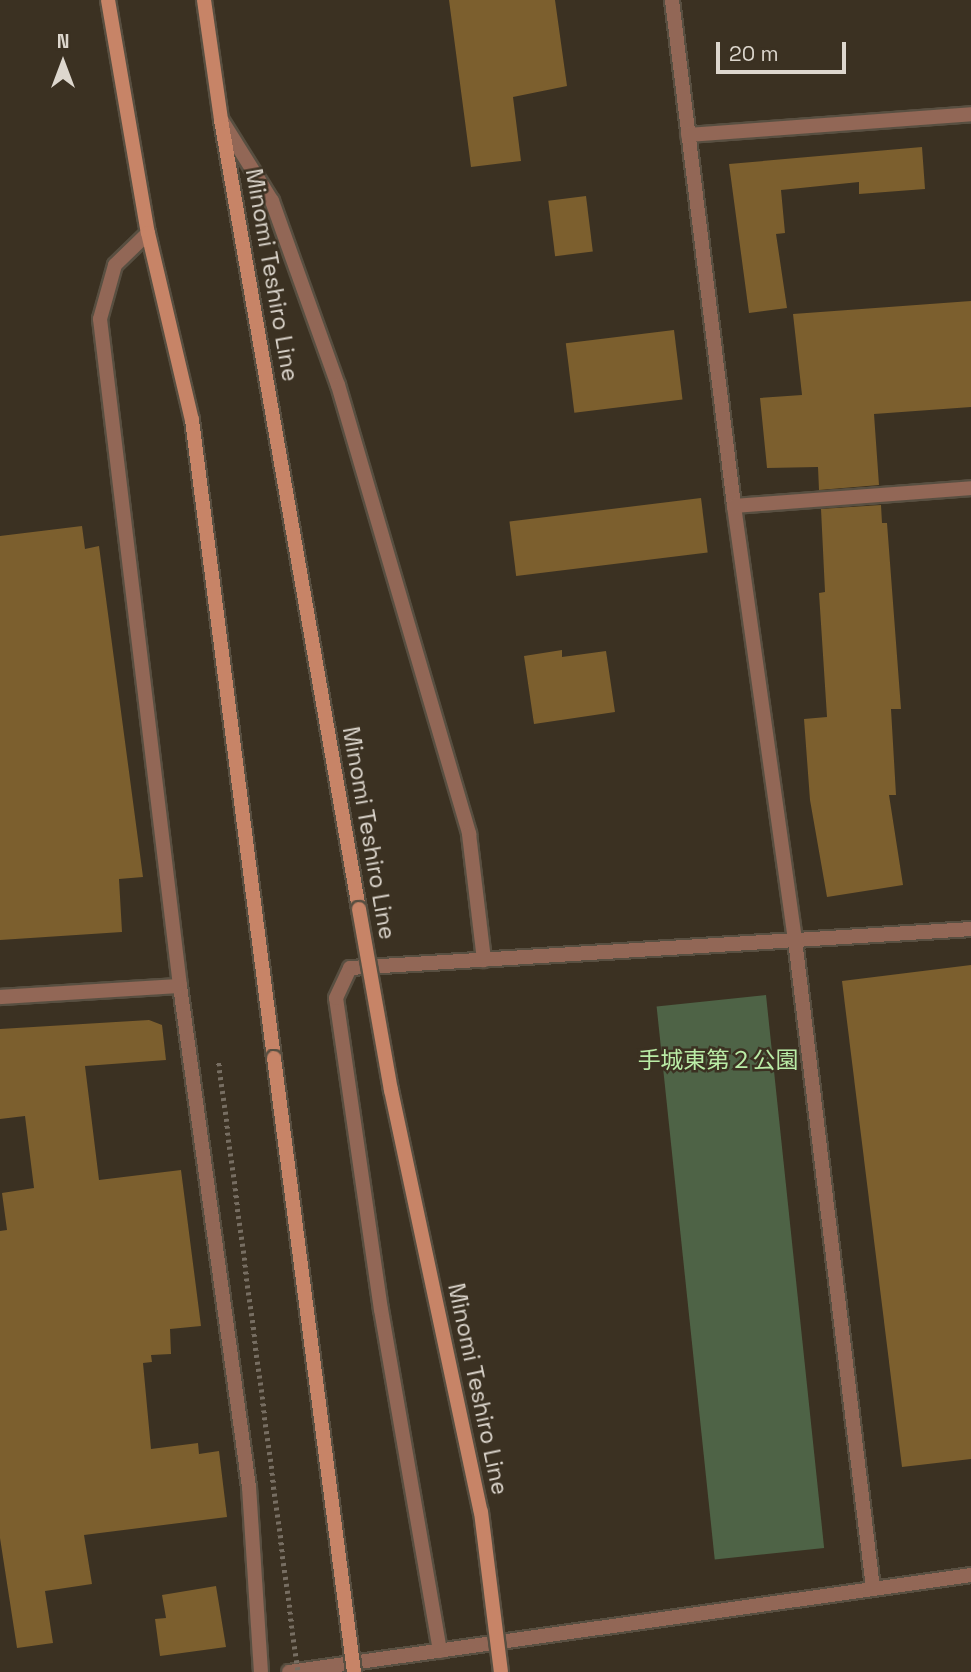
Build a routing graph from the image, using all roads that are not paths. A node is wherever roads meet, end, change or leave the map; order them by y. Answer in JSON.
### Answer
{"nodes":[{"id":1,"x":108,"y":0,"type":"edge"},
{"id":2,"x":204,"y":0,"type":"edge"},
{"id":3,"x":672,"y":0,"type":"edge"},
{"id":4,"x":971,"y":114,"type":"edge"},
{"id":5,"x":221,"y":120,"type":"junction"},
{"id":6,"x":688,"y":135,"type":"junction"},
{"id":7,"x":148,"y":233,"type":"junction"},
{"id":8,"x":971,"y":488,"type":"edge"},
{"id":9,"x":734,"y":506,"type":"junction"},
{"id":10,"x":971,"y":929,"type":"edge"},
{"id":11,"x":795,"y":940,"type":"junction"},
{"id":12,"x":484,"y":960,"type":"junction"},
{"id":13,"x":180,"y":986,"type":"junction"},
{"id":14,"x":0,"y":997,"type":"edge"},
{"id":15,"x":971,"y":1575,"type":"edge"},
{"id":16,"x":873,"y":1588,"type":"junction"},
{"id":17,"x":440,"y":1651,"type":"junction"},
{"id":18,"x":261,"y":1672,"type":"edge"},
{"id":19,"x":289,"y":1672,"type":"edge"},
{"id":20,"x":354,"y":1672,"type":"edge"},
{"id":21,"x":502,"y":1672,"type":"edge"}],
"edges":[{"from":1,"to":7,"type":"main road"},
{"from":2,"to":5,"type":"main road","name":"Minomi Teshiro Line"},
{"from":3,"to":6,"type":"street"},
{"from":4,"to":6,"type":"street"},
{"from":5,"to":12,"type":"street"},
{"from":5,"to":21,"type":"main road","name":"Minomi Teshiro Line","bridge":true},
{"from":6,"to":9,"type":"street"},
{"from":7,"to":13,"type":"street"},
{"from":7,"to":20,"type":"main road","bridge":true},
{"from":8,"to":9,"type":"street"},
{"from":9,"to":11,"type":"street"},
{"from":10,"to":11,"type":"street"},
{"from":11,"to":12,"type":"street"},
{"from":11,"to":16,"type":"street"},
{"from":12,"to":17,"type":"street"},
{"from":13,"to":14,"type":"street"},
{"from":13,"to":18,"type":"street"},
{"from":15,"to":16,"type":"street"},
{"from":16,"to":17,"type":"street"},
{"from":17,"to":19,"type":"street"}]}
